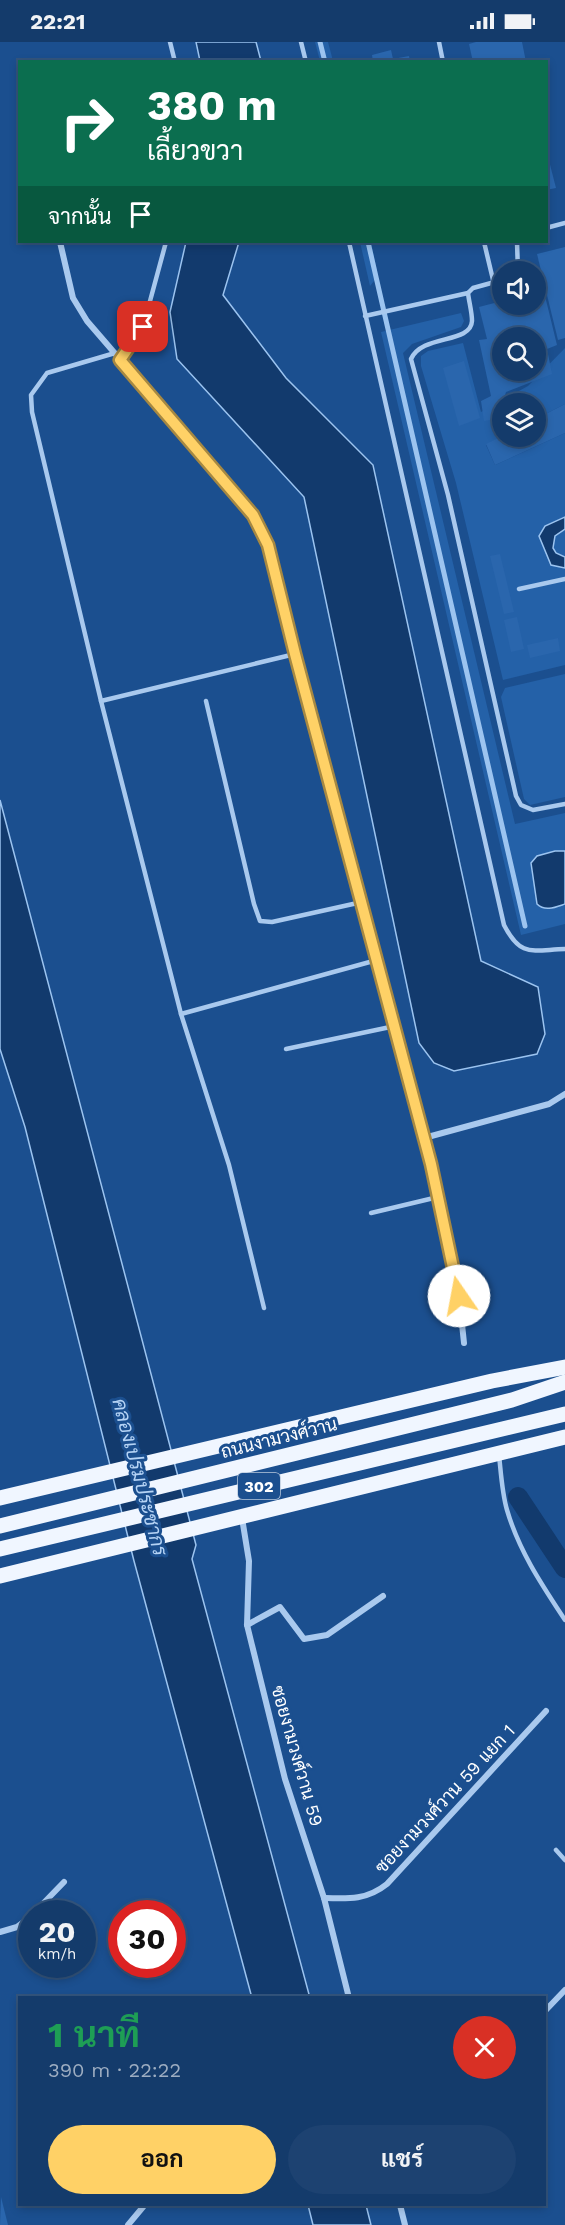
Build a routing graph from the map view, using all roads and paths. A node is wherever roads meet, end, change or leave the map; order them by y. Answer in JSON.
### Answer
{"nodes":[{"id":1,"x":170,"y":42,"type":"edge"},
{"id":2,"x":301,"y":42,"type":"edge"},
{"id":3,"x":439,"y":42,"type":"edge"},
{"id":4,"x":174,"y":60,"type":"edge"},
{"id":5,"x":306,"y":60,"type":"edge"},
{"id":6,"x":443,"y":60,"type":"edge"},
{"id":7,"x":565,"y":223,"type":"edge"},
{"id":8,"x":548,"y":227,"type":"edge"},
{"id":9,"x":60,"y":243,"type":"edge"},
{"id":10,"x":166,"y":243,"type":"edge"},
{"id":11,"x":349,"y":243,"type":"edge"},
{"id":12,"x":484,"y":243,"type":"edge"},
{"id":13,"x":517,"y":243,"type":"edge"},
{"id":14,"x":518,"y":261,"type":"edge"},
{"id":15,"x":492,"y":276,"type":"edge"},
{"id":16,"x":492,"y":284,"type":"edge"},
{"id":17,"x":468,"y":293,"type":"junction"},
{"id":18,"x":365,"y":316,"type":"junction"},
{"id":19,"x":115,"y":353,"type":"junction"},
{"id":20,"x":120,"y":360,"type":"junction"},
{"id":21,"x":565,"y":579,"type":"edge"},
{"id":22,"x":519,"y":589,"type":"dead end"},
{"id":23,"x":295,"y":654,"type":"junction"},
{"id":24,"x":101,"y":701,"type":"junction"},
{"id":25,"x":206,"y":701,"type":"dead end"},
{"id":26,"x":565,"y":804,"type":"edge"},
{"id":27,"x":362,"y":902,"type":"junction"},
{"id":28,"x":565,"y":949,"type":"edge"},
{"id":29,"x":377,"y":960,"type":"junction"},
{"id":30,"x":181,"y":1014,"type":"junction"},
{"id":31,"x":395,"y":1026,"type":"junction"},
{"id":32,"x":286,"y":1049,"type":"dead end"},
{"id":33,"x":565,"y":1094,"type":"edge"},
{"id":34,"x":424,"y":1138,"type":"junction"},
{"id":35,"x":438,"y":1197,"type":"junction"},
{"id":36,"x":371,"y":1213,"type":"dead end"},
{"id":37,"x":264,"y":1308,"type":"dead end"},
{"id":38,"x":464,"y":1343,"type":"dead end"},
{"id":39,"x":565,"y":1367,"type":"edge"},
{"id":40,"x":565,"y":1382,"type":"edge"},
{"id":41,"x":565,"y":1414,"type":"edge"},
{"id":42,"x":565,"y":1437,"type":"edge"},
{"id":43,"x":499,"y":1455,"type":"junction"},
{"id":44,"x":0,"y":1498,"type":"edge"},
{"id":45,"x":242,"y":1518,"type":"junction"},
{"id":46,"x":0,"y":1526,"type":"edge"},
{"id":47,"x":0,"y":1549,"type":"edge"},
{"id":48,"x":0,"y":1576,"type":"edge"},
{"id":49,"x":383,"y":1596,"type":"dead end"},
{"id":50,"x":565,"y":1620,"type":"edge"},
{"id":51,"x":247,"y":1626,"type":"junction"},
{"id":52,"x":546,"y":1711,"type":"dead end"},
{"id":53,"x":556,"y":1850,"type":"dead end"},
{"id":54,"x":565,"y":1860,"type":"edge"},
{"id":55,"x":64,"y":1882,"type":"dead end"},
{"id":56,"x":324,"y":1898,"type":"junction"},
{"id":57,"x":47,"y":1900,"type":"edge"},
{"id":58,"x":18,"y":1926,"type":"edge"},
{"id":59,"x":0,"y":1932,"type":"edge"},
{"id":60,"x":565,"y":1990,"type":"edge"},
{"id":61,"x":348,"y":1996,"type":"edge"},
{"id":62,"x":546,"y":2010,"type":"edge"},
{"id":63,"x":400,"y":2206,"type":"edge"},
{"id":64,"x":143,"y":2207,"type":"dead end"},
{"id":65,"x":128,"y":2225,"type":"edge"},
{"id":66,"x":405,"y":2225,"type":"edge"}],
"edges":[{"from":1,"to":4,"type":"lane"},
{"from":2,"to":5,"type":"lane"},
{"from":3,"to":6,"type":"lane"},
{"from":7,"to":8,"type":"lane"},
{"from":9,"to":19,"type":"street"},
{"from":10,"to":20,"type":"lane"},
{"from":11,"to":18,"type":"lane"},
{"from":12,"to":15,"type":"lane"},
{"from":13,"to":14,"type":"lane"},
{"from":16,"to":17,"type":"lane"},
{"from":17,"to":18,"type":"lane"},
{"from":17,"to":26,"type":"lane"},
{"from":18,"to":28,"type":"lane"},
{"from":19,"to":20,"type":"street"},
{"from":19,"to":24,"type":"lane"},
{"from":20,"to":23,"type":"street"},
{"from":21,"to":22,"type":"lane"},
{"from":23,"to":24,"type":"lane"},
{"from":23,"to":27,"type":"street"},
{"from":24,"to":30,"type":"lane"},
{"from":25,"to":27,"type":"lane"},
{"from":27,"to":29,"type":"street"},
{"from":29,"to":30,"type":"lane"},
{"from":29,"to":31,"type":"street"},
{"from":30,"to":37,"type":"lane"},
{"from":31,"to":32,"type":"lane"},
{"from":31,"to":34,"type":"street"},
{"from":33,"to":34,"type":"street"},
{"from":34,"to":35,"type":"street"},
{"from":35,"to":36,"type":"lane"},
{"from":35,"to":38,"type":"street"},
{"from":39,"to":44,"type":"main road"},
{"from":40,"to":46,"type":"main road","name":"ถนนงามวงศ์วาน","number":"302"},
{"from":41,"to":47,"type":"main road","number":"302"},
{"from":42,"to":43,"type":"main road"},
{"from":43,"to":45,"type":"main road"},
{"from":43,"to":50,"type":"lane"},
{"from":45,"to":48,"type":"main road"},
{"from":45,"to":51,"type":"street","name":"ซอยงามวงศ์วาน 59"},
{"from":49,"to":51,"type":"street"},
{"from":51,"to":56,"type":"street","name":"ซอยงามวงศ์วาน 59"},
{"from":52,"to":56,"type":"street","name":"ซอยงามวงศ์วาน 59 แยก 1"},
{"from":53,"to":54,"type":"lane"},
{"from":55,"to":57,"type":"street"},
{"from":56,"to":61,"type":"street","name":"ซอยงามวงศ์วาน 59"},
{"from":58,"to":59,"type":"street"},
{"from":60,"to":62,"type":"street"},
{"from":63,"to":66,"type":"street"},
{"from":64,"to":65,"type":"street"}]}
